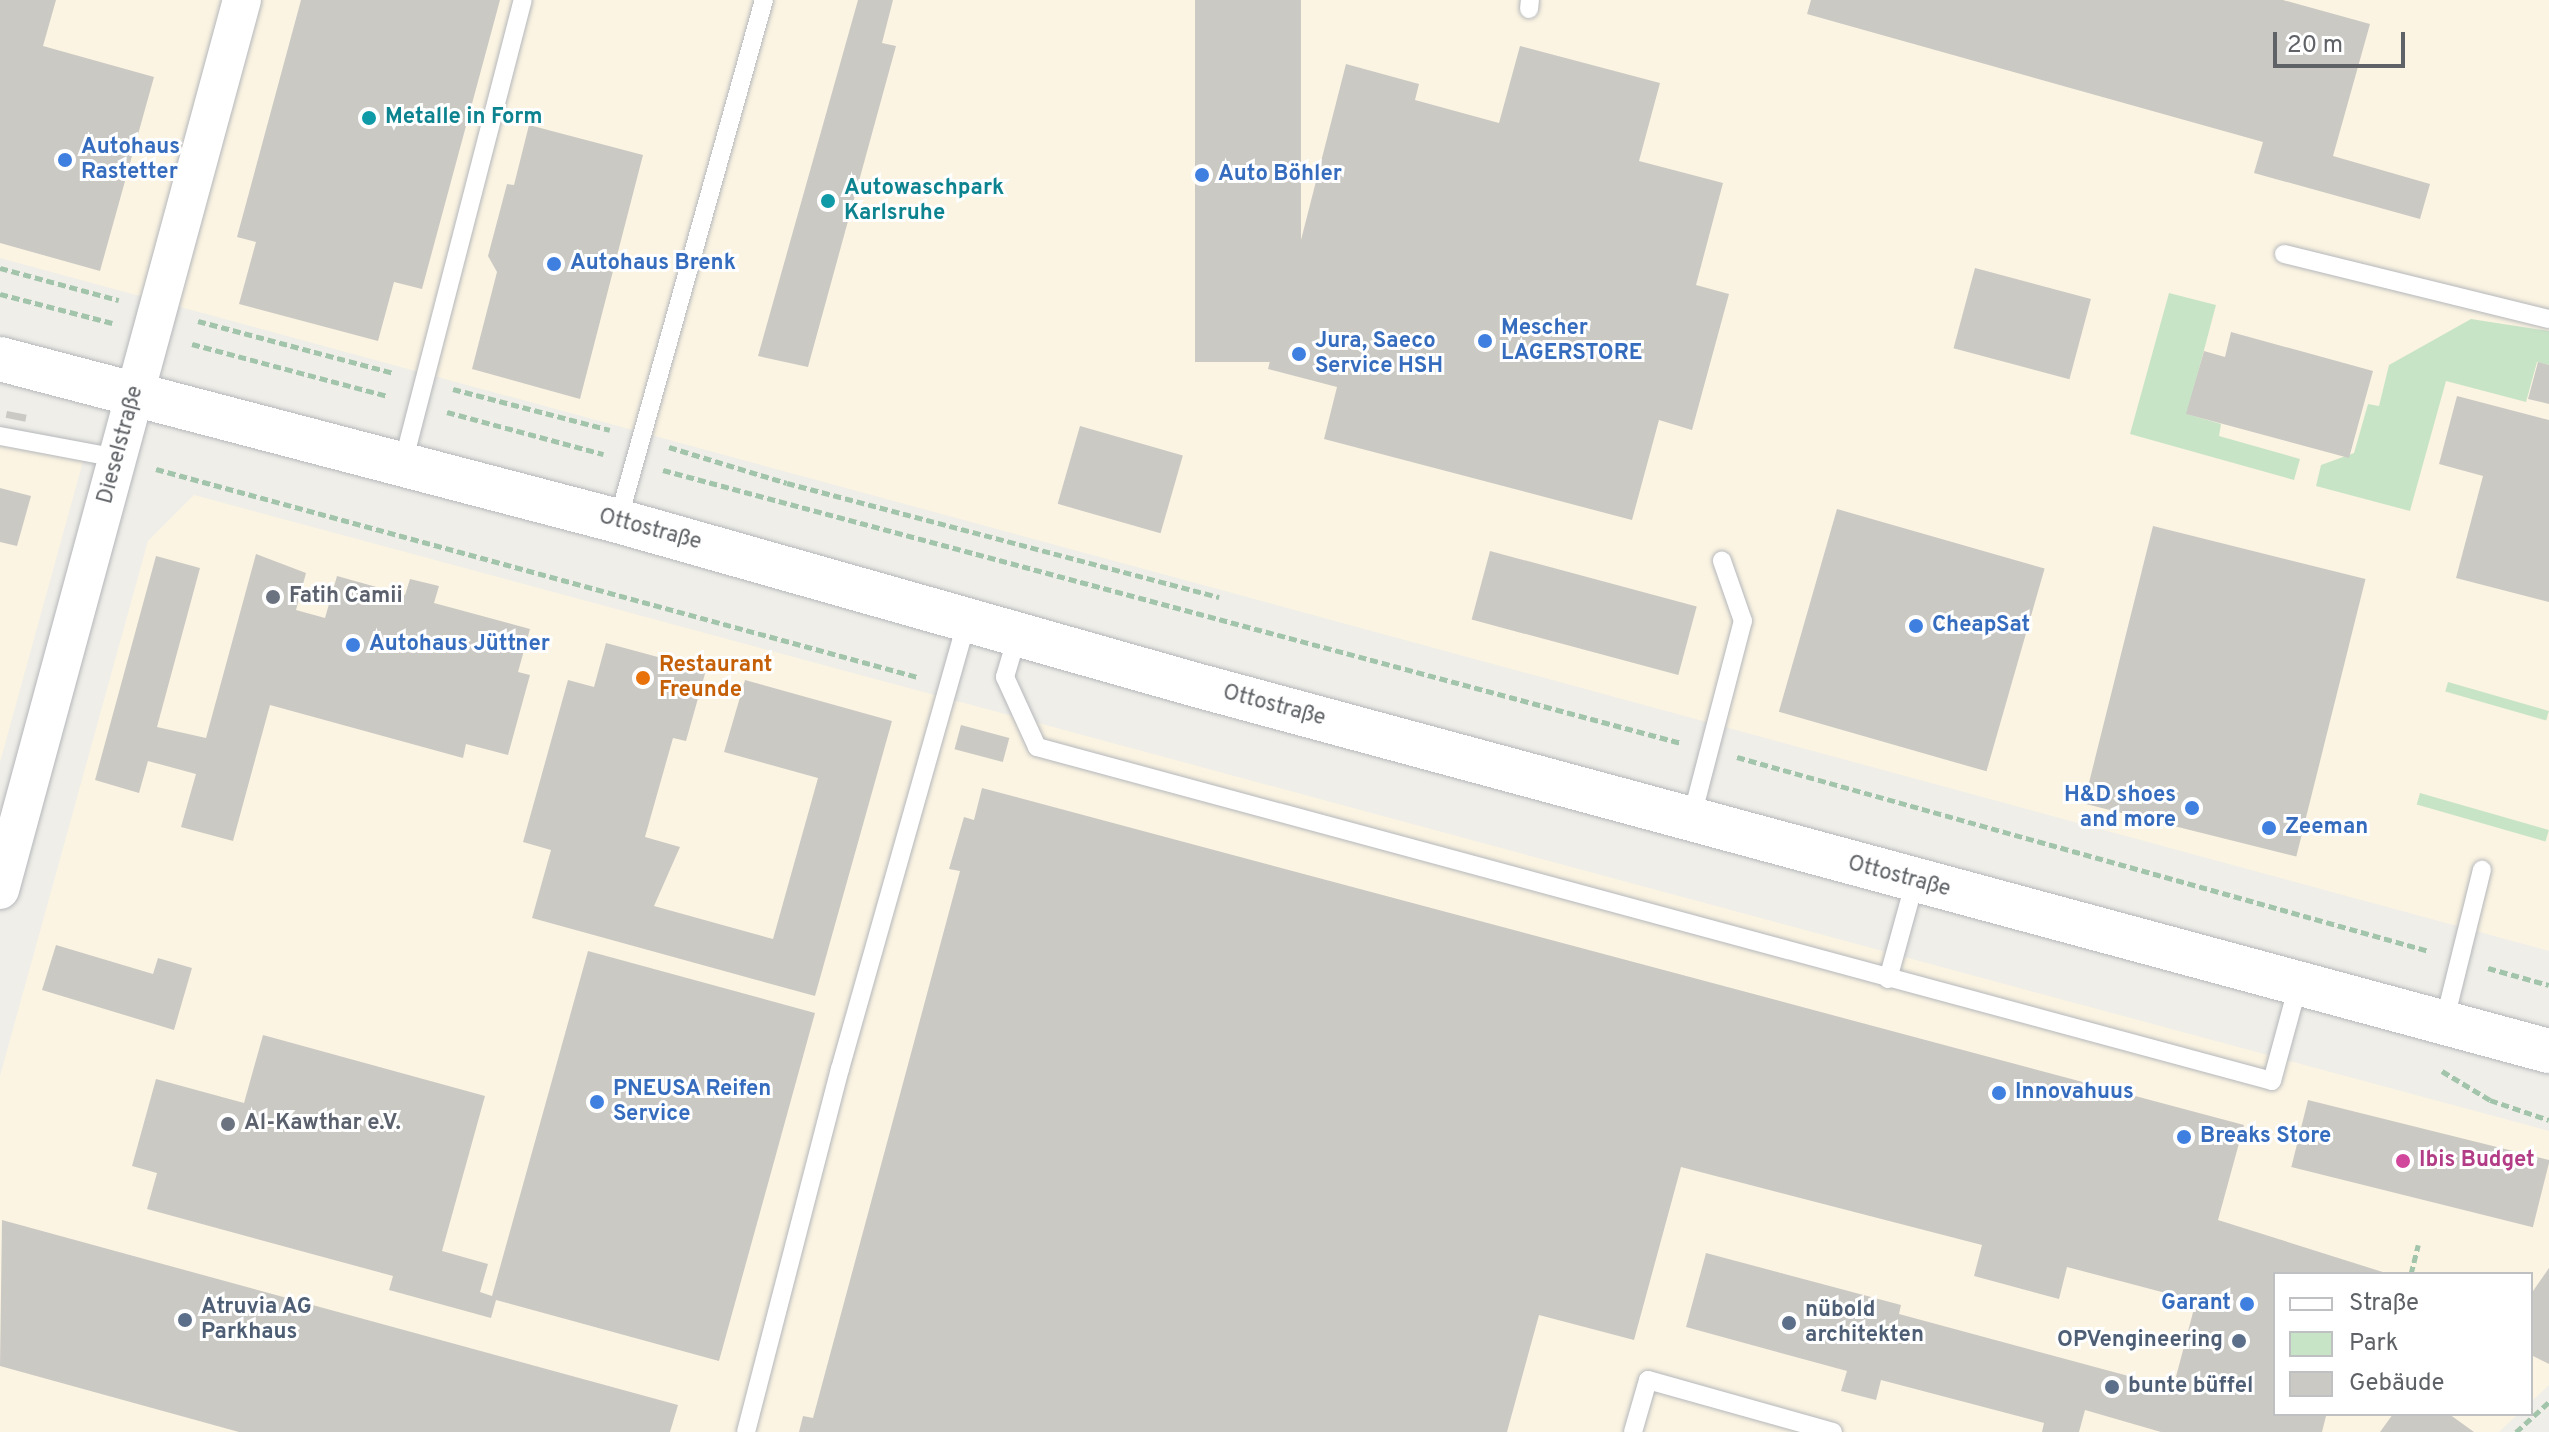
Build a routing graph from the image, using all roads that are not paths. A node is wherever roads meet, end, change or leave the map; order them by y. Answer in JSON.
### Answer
{"nodes":[{"id":1,"x":242,"y":0,"type":"edge"},
{"id":2,"x":523,"y":0,"type":"edge"},
{"id":3,"x":764,"y":0,"type":"edge"},
{"id":4,"x":2284,"y":254,"type":"dead end"},
{"id":5,"x":2549,"y":319,"type":"edge"},
{"id":6,"x":0,"y":359,"type":"edge"},
{"id":7,"x":135,"y":397,"type":"junction"},
{"id":8,"x":0,"y":436,"type":"edge"},
{"id":9,"x":118,"y":458,"type":"junction"},
{"id":10,"x":403,"y":463,"type":"junction"},
{"id":11,"x":618,"y":521,"type":"junction"},
{"id":12,"x":1722,"y":561,"type":"dead end"},
{"id":13,"x":967,"y":619,"type":"junction"},
{"id":14,"x":1018,"y":633,"type":"junction"},
{"id":15,"x":1691,"y":820,"type":"junction"},
{"id":16,"x":2482,"y":870,"type":"dead end"},
{"id":17,"x":1915,"y":881,"type":"junction"},
{"id":18,"x":0,"y":890,"type":"edge"},
{"id":19,"x":1888,"y":979,"type":"junction"},
{"id":20,"x":2298,"y":985,"type":"junction"},
{"id":21,"x":2443,"y":1024,"type":"junction"},
{"id":22,"x":2549,"y":1051,"type":"edge"},
{"id":23,"x":746,"y":1432,"type":"edge"},
{"id":24,"x":1633,"y":1432,"type":"edge"},
{"id":25,"x":1833,"y":1432,"type":"edge"}],
"edges":[{"from":1,"to":7,"type":"street","name":"Dieselstraße"},
{"from":2,"to":10,"type":"lane"},
{"from":3,"to":11,"type":"lane"},
{"from":4,"to":5,"type":"lane"},
{"from":6,"to":7,"type":"main road","name":"Ottostraße"},
{"from":7,"to":9,"type":"street","name":"Dieselstraße"},
{"from":7,"to":10,"type":"main road","name":"Ottostraße"},
{"from":8,"to":9,"type":"lane"},
{"from":9,"to":18,"type":"street","name":"Dieselstraße"},
{"from":10,"to":11,"type":"main road","name":"Ottostraße"},
{"from":11,"to":13,"type":"main road","name":"Ottostraße"},
{"from":12,"to":15,"type":"lane"},
{"from":13,"to":14,"type":"main road","name":"Ottostraße"},
{"from":13,"to":23,"type":"lane"},
{"from":14,"to":15,"type":"main road","name":"Ottostraße"},
{"from":14,"to":19,"type":"lane"},
{"from":15,"to":17,"type":"main road","name":"Ottostraße"},
{"from":16,"to":21,"type":"lane"},
{"from":17,"to":19,"type":"lane"},
{"from":17,"to":20,"type":"main road","name":"Ottostraße"},
{"from":19,"to":20,"type":"lane"},
{"from":20,"to":21,"type":"main road","name":"Ottostraße"},
{"from":21,"to":22,"type":"main road","name":"Ottostraße"},
{"from":24,"to":25,"type":"lane"}]}
